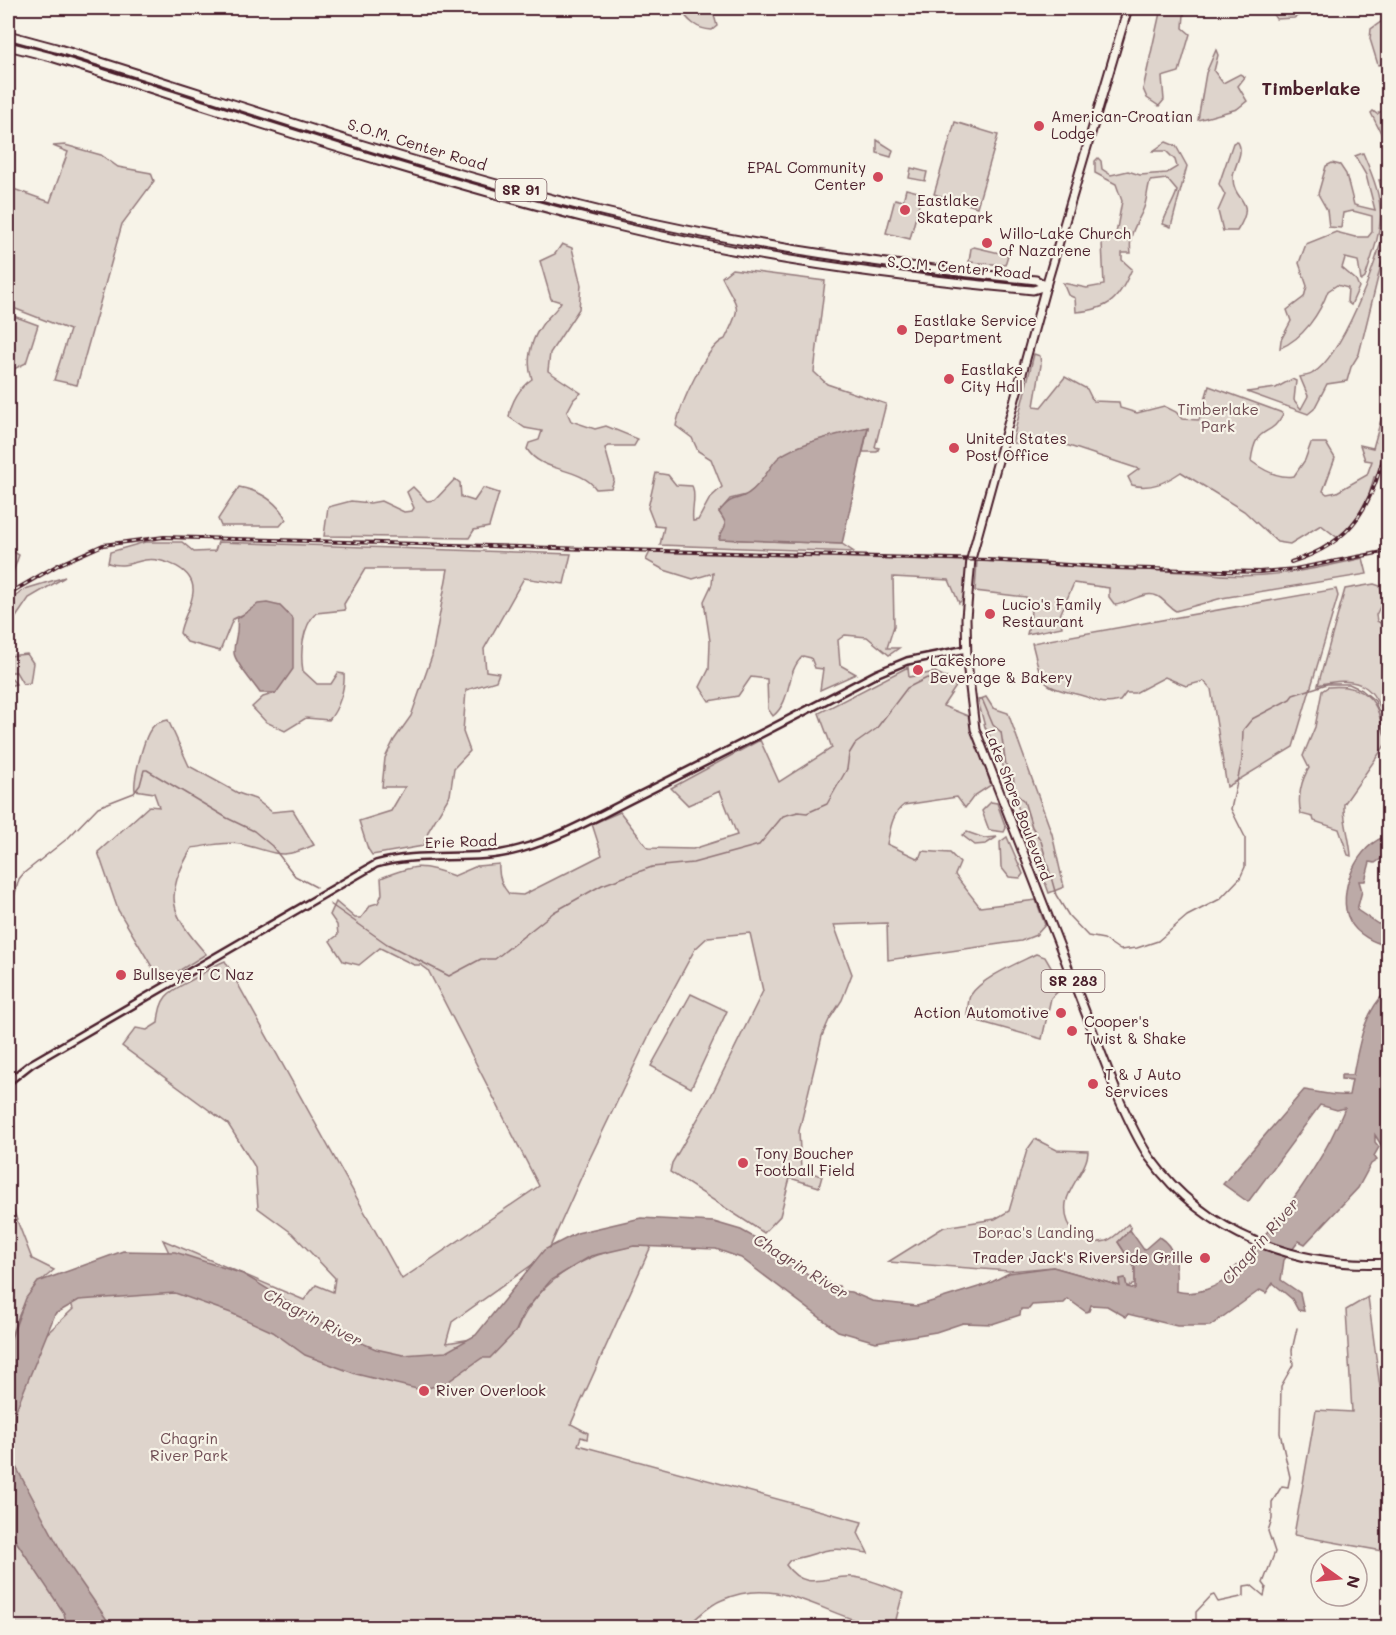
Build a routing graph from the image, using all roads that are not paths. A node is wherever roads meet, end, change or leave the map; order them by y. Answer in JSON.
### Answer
{"nodes":[{"id":1,"x":1128,"y":8,"type":"edge"},
{"id":2,"x":8,"y":35,"type":"edge"},
{"id":3,"x":8,"y":46,"type":"edge"},
{"id":4,"x":1046,"y":286,"type":"junction"},
{"id":5,"x":967,"y":649,"type":"junction"},
{"id":6,"x":8,"y":1082,"type":"edge"},
{"id":7,"x":1389,"y":1263,"type":"edge"}],
"edges":[{"from":1,"to":4,"type":"main road","name":"Lake Shore Boulevard","number":"SR 283"},
{"from":2,"to":4,"type":"main road","name":"S.O.M. Center Road","number":"SR 91"},
{"from":3,"to":4,"type":"main road","name":"S.O.M. Center Road","number":"SR 91"},
{"from":4,"to":5,"type":"main road","name":"Lake Shore Boulevard","number":"SR 283"},
{"from":5,"to":6,"type":"street","name":"Erie Road"},
{"from":5,"to":7,"type":"main road","name":"Lake Shore Boulevard","number":"SR 283"}]}
